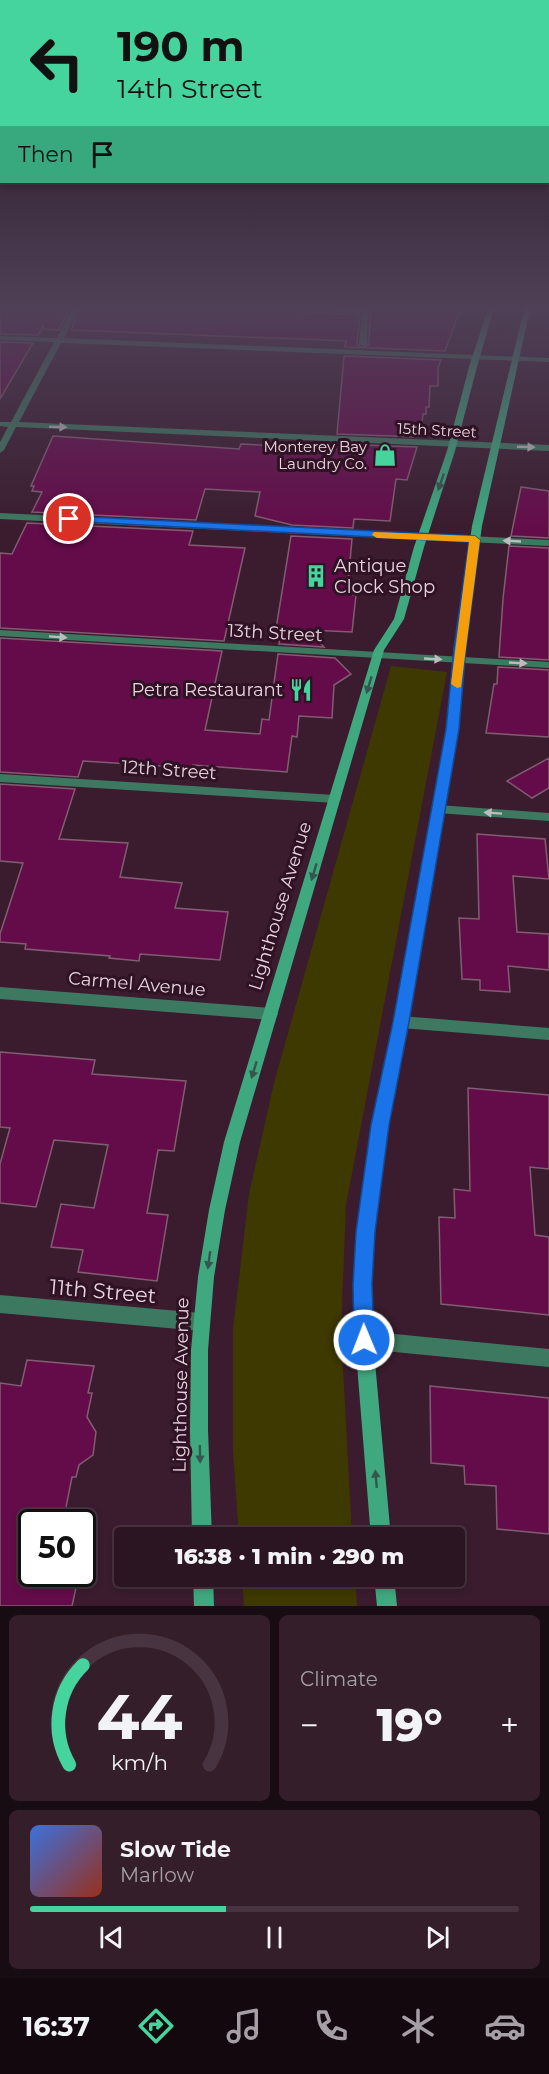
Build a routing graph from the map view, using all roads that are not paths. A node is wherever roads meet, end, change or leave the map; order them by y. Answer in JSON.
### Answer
{"nodes":[{"id":1,"x":38,"y":380,"type":"edge"},
{"id":2,"x":470,"y":380,"type":"edge"},
{"id":3,"x":511,"y":380,"type":"edge"},
{"id":4,"x":0,"y":424,"type":"edge"},
{"id":5,"x":13,"y":425,"type":"junction"},
{"id":6,"x":453,"y":444,"type":"junction"},
{"id":7,"x":496,"y":446,"type":"junction"},
{"id":8,"x":549,"y":448,"type":"edge"},
{"id":9,"x":0,"y":450,"type":"edge"},
{"id":10,"x":0,"y":516,"type":"edge"},
{"id":11,"x":422,"y":537,"type":"junction"},
{"id":12,"x":475,"y":540,"type":"junction"},
{"id":13,"x":549,"y":543,"type":"edge"},
{"id":14,"x":0,"y":633,"type":"edge"},
{"id":15,"x":378,"y":656,"type":"junction"},
{"id":16,"x":459,"y":660,"type":"junction"},
{"id":17,"x":549,"y":665,"type":"edge"},
{"id":18,"x":0,"y":778,"type":"edge"},
{"id":19,"x":335,"y":799,"type":"junction"},
{"id":20,"x":438,"y":809,"type":"junction"},
{"id":21,"x":549,"y":817,"type":"edge"},
{"id":22,"x":0,"y":993,"type":"edge"},
{"id":23,"x":271,"y":1014,"type":"junction"},
{"id":24,"x":401,"y":1022,"type":"junction"},
{"id":25,"x":549,"y":1034,"type":"edge"},
{"id":26,"x":0,"y":1304,"type":"edge"},
{"id":27,"x":201,"y":1322,"type":"junction"},
{"id":28,"x":364,"y":1340,"type":"junction"},
{"id":29,"x":549,"y":1358,"type":"edge"},
{"id":30,"x":202,"y":1527,"type":"edge"},
{"id":31,"x":380,"y":1527,"type":"edge"},
{"id":32,"x":203,"y":1587,"type":"edge"},
{"id":33,"x":385,"y":1587,"type":"edge"},
{"id":34,"x":204,"y":1606,"type":"edge"},
{"id":35,"x":387,"y":1606,"type":"edge"}],
"edges":[{"from":1,"to":5,"type":"street"},
{"from":2,"to":6,"type":"main road","name":"Lighthouse Avenue"},
{"from":3,"to":7,"type":"main road"},
{"from":4,"to":5,"type":"street","name":"15th Street"},
{"from":5,"to":6,"type":"street","name":"15th Street","one_way":true},
{"from":5,"to":9,"type":"street"},
{"from":6,"to":7,"type":"street","name":"15th Street"},
{"from":6,"to":11,"type":"main road","name":"Lighthouse Avenue","one_way":true},
{"from":7,"to":8,"type":"street","name":"15th Street","one_way":true},
{"from":7,"to":12,"type":"main road"},
{"from":10,"to":11,"type":"street"},
{"from":11,"to":12,"type":"street"},
{"from":11,"to":15,"type":"main road","name":"Lighthouse Avenue"},
{"from":13,"to":12,"type":"street","one_way":true},
{"from":12,"to":16,"type":"main road"},
{"from":14,"to":15,"type":"street","name":"13th Street","one_way":true},
{"from":15,"to":16,"type":"street","name":"13th Street","one_way":true},
{"from":15,"to":19,"type":"main road","name":"Lighthouse Avenue","one_way":true},
{"from":16,"to":17,"type":"street","name":"13th Street","one_way":true},
{"from":16,"to":20,"type":"main road"},
{"from":18,"to":19,"type":"street","name":"12th Street"},
{"from":19,"to":23,"type":"main road","name":"Lighthouse Avenue","one_way":true},
{"from":21,"to":20,"type":"street","one_way":true},
{"from":20,"to":24,"type":"main road"},
{"from":22,"to":23,"type":"street","name":"Carmel Avenue"},
{"from":23,"to":27,"type":"main road","name":"Lighthouse Avenue","one_way":true},
{"from":24,"to":25,"type":"street"},
{"from":24,"to":28,"type":"main road"},
{"from":26,"to":27,"type":"street","name":"11th Street"},
{"from":27,"to":30,"type":"main road","name":"Lighthouse Avenue","one_way":true},
{"from":28,"to":29,"type":"street"},
{"from":31,"to":28,"type":"main road","one_way":true},
{"from":32,"to":34,"type":"main road"},
{"from":33,"to":35,"type":"main road"}]}
